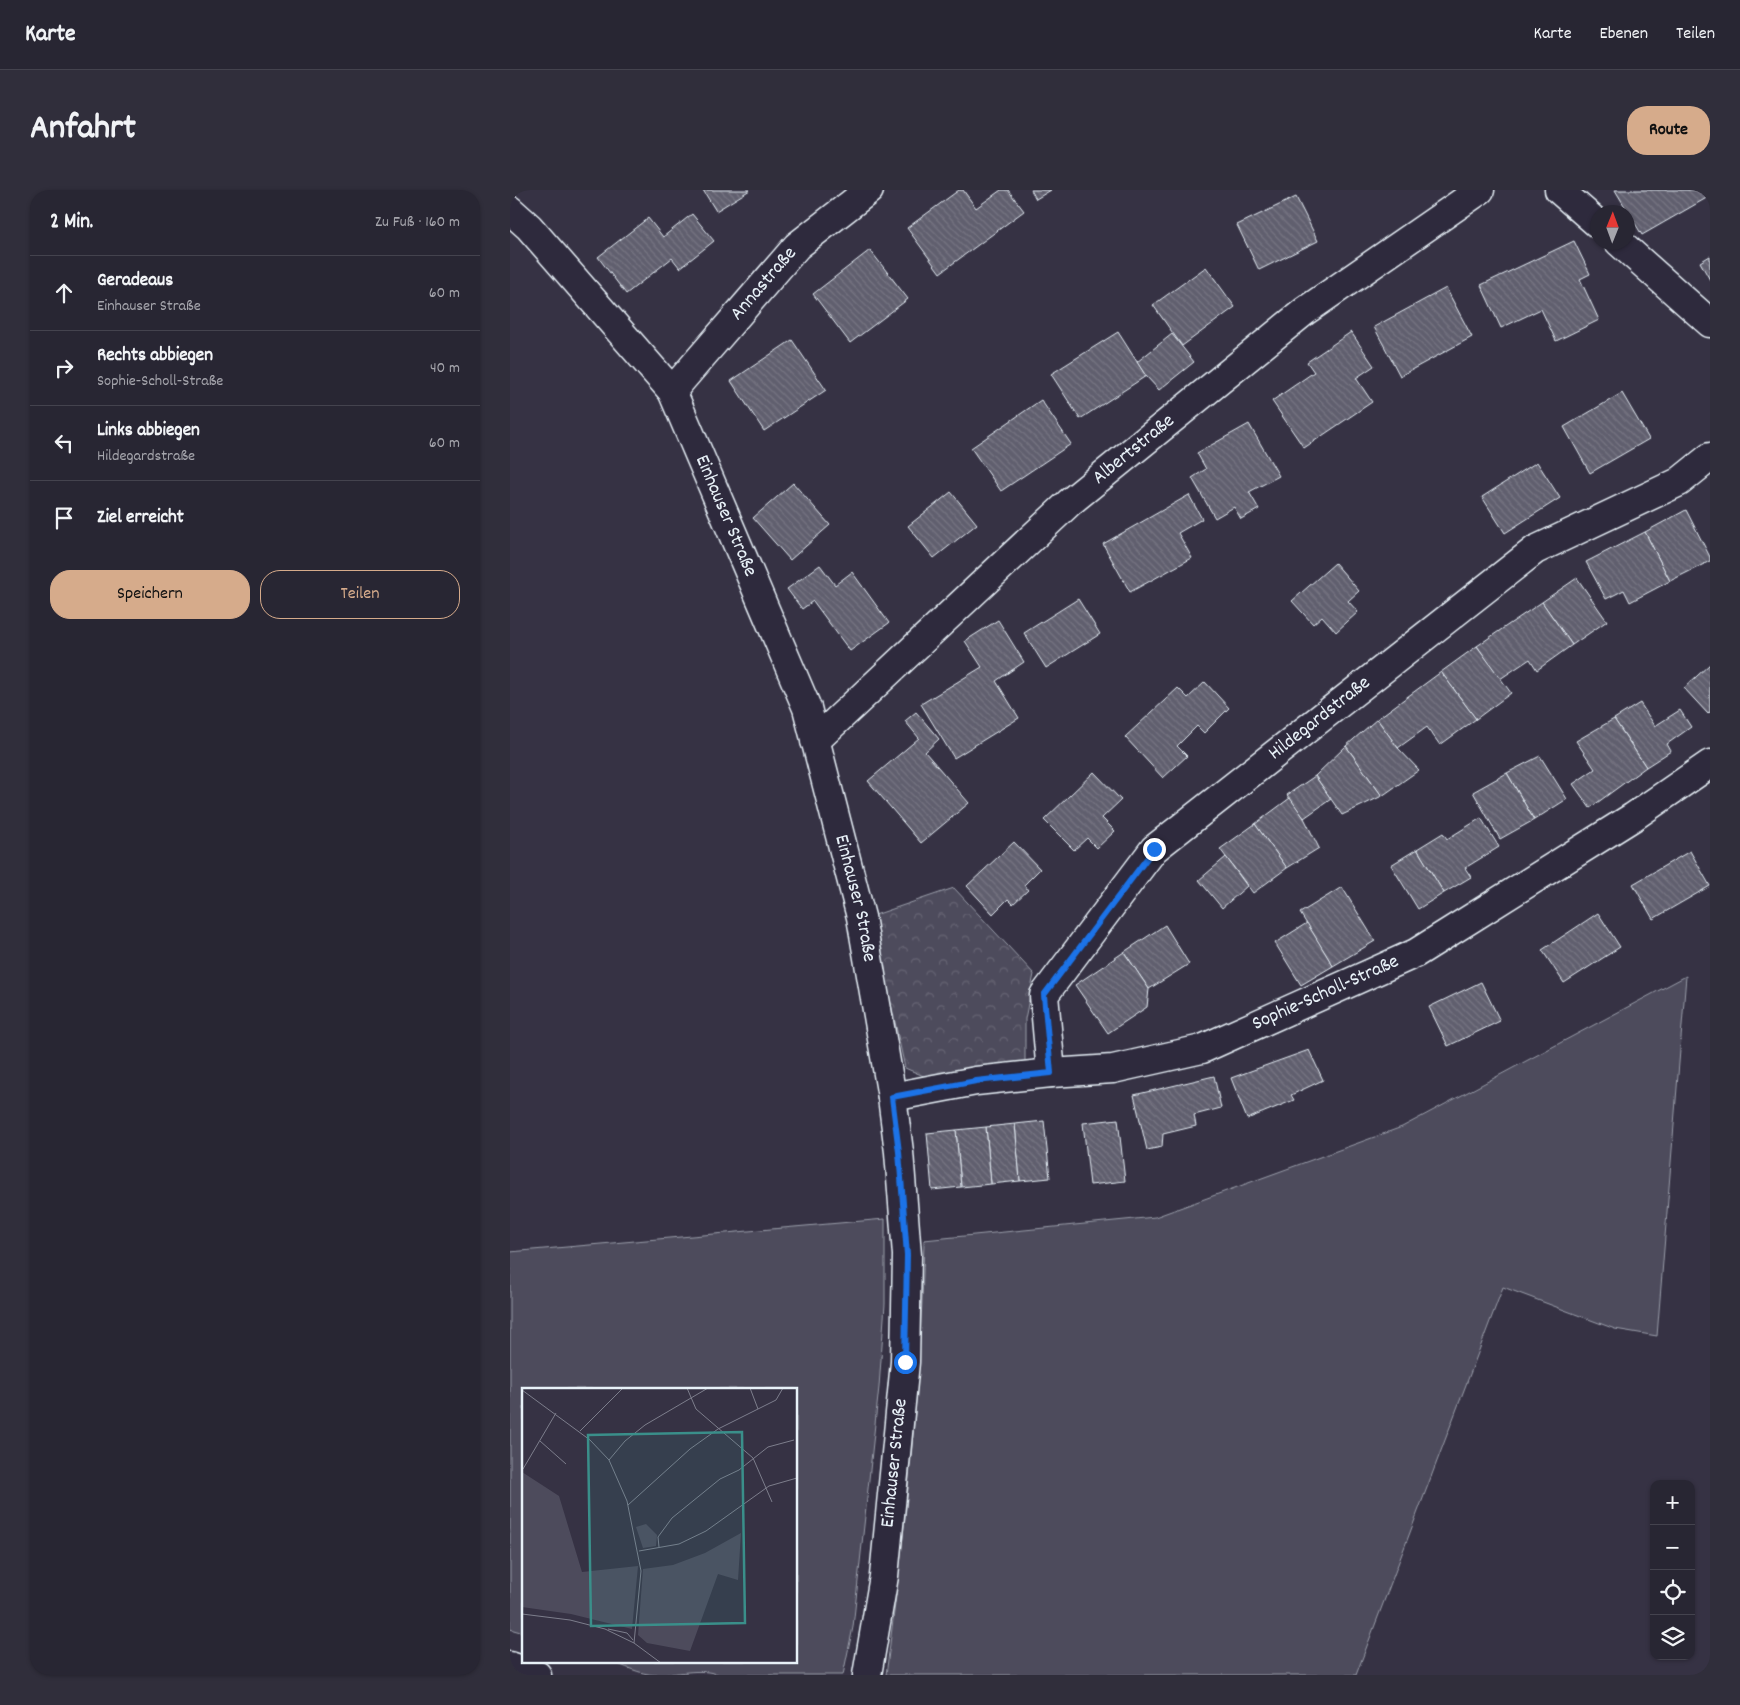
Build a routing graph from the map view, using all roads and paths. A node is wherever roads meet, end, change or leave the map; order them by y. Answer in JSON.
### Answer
{"nodes":[{"id":1,"x":869,"y":190,"type":"edge"},
{"id":2,"x":1480,"y":190,"type":"edge"},
{"id":3,"x":1559,"y":190,"type":"edge"},
{"id":4,"x":510,"y":210,"type":"edge"},
{"id":5,"x":1590,"y":217,"type":"edge"},
{"id":6,"x":1628,"y":250,"type":"edge"},
{"id":7,"x":1710,"y":322,"type":"edge"},
{"id":8,"x":672,"y":392,"type":"junction"},
{"id":9,"x":1710,"y":457,"type":"edge"},
{"id":10,"x":814,"y":741,"type":"junction"},
{"id":11,"x":1710,"y":764,"type":"edge"},
{"id":12,"x":1051,"y":1073,"type":"junction"},
{"id":13,"x":892,"y":1097,"type":"junction"},
{"id":14,"x":510,"y":1666,"type":"edge"},
{"id":15,"x":537,"y":1675,"type":"edge"},
{"id":16,"x":867,"y":1675,"type":"edge"}],
"edges":[{"from":1,"to":8,"type":"street","name":"Annastraße"},
{"from":2,"to":10,"type":"street","name":"Albertstraße"},
{"from":3,"to":5,"type":"street"},
{"from":4,"to":8,"type":"street","name":"Einhauser Straße"},
{"from":6,"to":7,"type":"street"},
{"from":8,"to":10,"type":"street","name":"Einhauser Straße"},
{"from":9,"to":12,"type":"street","name":"Hildegardstraße"},
{"from":10,"to":13,"type":"street","name":"Einhauser Straße"},
{"from":11,"to":12,"type":"street","name":"Sophie-Scholl-Straße"},
{"from":12,"to":13,"type":"street","name":"Sophie-Scholl-Straße"},
{"from":13,"to":16,"type":"street","name":"Einhauser Straße"},
{"from":14,"to":15,"type":"street"}]}
